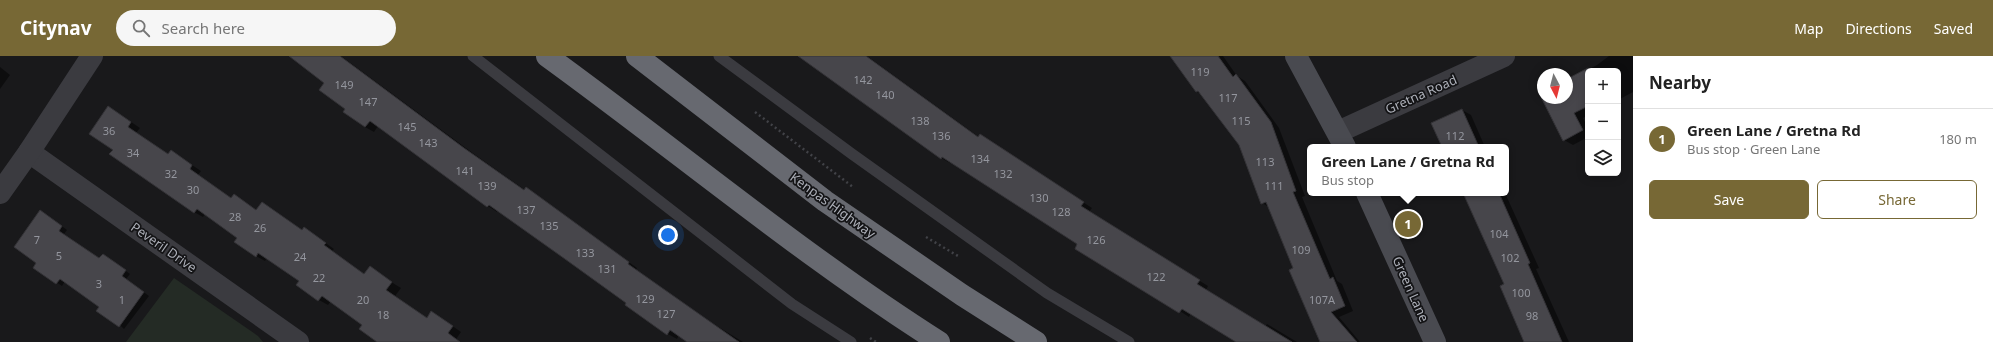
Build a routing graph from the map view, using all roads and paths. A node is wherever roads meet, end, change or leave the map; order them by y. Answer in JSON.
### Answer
{"nodes":[{"id":1,"x":92,"y":56,"type":"edge"},
{"id":2,"x":473,"y":56,"type":"edge"},
{"id":3,"x":547,"y":56,"type":"edge"},
{"id":4,"x":637,"y":56,"type":"edge"},
{"id":5,"x":719,"y":56,"type":"edge"},
{"id":6,"x":1296,"y":56,"type":"edge"},
{"id":7,"x":1504,"y":56,"type":"edge"},
{"id":8,"x":1342,"y":139,"type":"edge"},
{"id":9,"x":29,"y":152,"type":"junction"},
{"id":10,"x":0,"y":193,"type":"edge"},
{"id":11,"x":1368,"y":196,"type":"edge"},
{"id":12,"x":298,"y":342,"type":"edge"},
{"id":13,"x":851,"y":342,"type":"edge"},
{"id":14,"x":939,"y":342,"type":"edge"},
{"id":15,"x":1036,"y":342,"type":"edge"},
{"id":16,"x":1129,"y":342,"type":"edge"},
{"id":17,"x":1435,"y":342,"type":"edge"}],
"edges":[{"from":1,"to":9,"type":"street"},
{"from":2,"to":13,"type":"lane"},
{"from":3,"to":14,"type":"highway"},
{"from":4,"to":15,"type":"highway","name":"Kenpas Highway"},
{"from":5,"to":16,"type":"lane"},
{"from":6,"to":8,"type":"street"},
{"from":7,"to":8,"type":"street","name":"Gretna Road"},
{"from":9,"to":10,"type":"street"},
{"from":9,"to":12,"type":"street","name":"Peveril Drive"},
{"from":11,"to":17,"type":"street","name":"Green Lane"}]}
